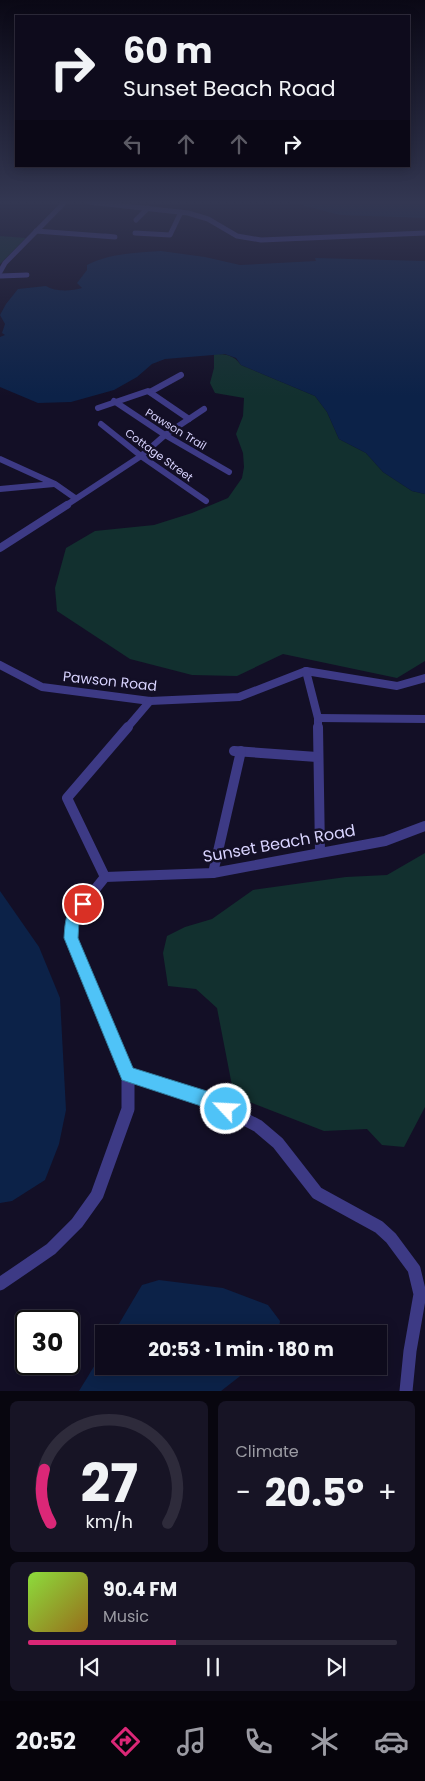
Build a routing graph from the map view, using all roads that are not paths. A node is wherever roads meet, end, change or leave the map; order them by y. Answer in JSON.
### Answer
{"nodes":[{"id":1,"x":27,"y":275,"type":"dead end"},
{"id":2,"x":0,"y":276,"type":"edge"},
{"id":3,"x":181,"y":375,"type":"dead end"},
{"id":4,"x":150,"y":392,"type":"junction"},
{"id":5,"x":114,"y":401,"type":"junction"},
{"id":6,"x":98,"y":408,"type":"dead end"},
{"id":7,"x":204,"y":409,"type":"dead end"},
{"id":8,"x":189,"y":418,"type":"junction"},
{"id":9,"x":102,"y":424,"type":"dead end"},
{"id":10,"x":165,"y":435,"type":"junction"},
{"id":11,"x":141,"y":456,"type":"junction"},
{"id":12,"x":0,"y":459,"type":"edge"},
{"id":13,"x":229,"y":472,"type":"dead end"},
{"id":14,"x":55,"y":484,"type":"junction"},
{"id":15,"x":0,"y":489,"type":"edge"},
{"id":16,"x":75,"y":498,"type":"junction"},
{"id":17,"x":206,"y":501,"type":"dead end"},
{"id":18,"x":0,"y":548,"type":"edge"},
{"id":19,"x":0,"y":666,"type":"edge"},
{"id":20,"x":306,"y":671,"type":"junction"},
{"id":21,"x":425,"y":678,"type":"edge"},
{"id":22,"x":150,"y":701,"type":"junction"},
{"id":23,"x":318,"y":718,"type":"junction"},
{"id":24,"x":425,"y":722,"type":"edge"},
{"id":25,"x":317,"y":756,"type":"junction"},
{"id":26,"x":425,"y":826,"type":"edge"},
{"id":27,"x":320,"y":852,"type":"junction"},
{"id":28,"x":212,"y":873,"type":"junction"},
{"id":29,"x":105,"y":876,"type":"junction"},
{"id":30,"x":128,"y":1075,"type":"junction"},
{"id":31,"x":0,"y":1284,"type":"edge"},
{"id":32,"x":406,"y":1391,"type":"edge"}],
"edges":[{"from":1,"to":2,"type":"street"},
{"from":3,"to":4,"type":"street"},
{"from":4,"to":5,"type":"street"},
{"from":4,"to":8,"type":"street"},
{"from":5,"to":6,"type":"street"},
{"from":5,"to":10,"type":"street","name":"Pawson Trail"},
{"from":7,"to":8,"type":"street"},
{"from":8,"to":10,"type":"street"},
{"from":9,"to":11,"type":"street","name":"Cottage Street"},
{"from":10,"to":11,"type":"street"},
{"from":10,"to":13,"type":"street","name":"Pawson Trail"},
{"from":11,"to":16,"type":"street"},
{"from":11,"to":17,"type":"street","name":"Cottage Street"},
{"from":12,"to":14,"type":"street"},
{"from":14,"to":15,"type":"street"},
{"from":14,"to":16,"type":"street"},
{"from":16,"to":18,"type":"street"},
{"from":19,"to":22,"type":"street","name":"Pawson Road"},
{"from":20,"to":21,"type":"street"},
{"from":20,"to":22,"type":"street","name":"Pawson Road"},
{"from":20,"to":23,"type":"street"},
{"from":22,"to":29,"type":"street"},
{"from":23,"to":24,"type":"street"},
{"from":23,"to":25,"type":"street"},
{"from":25,"to":27,"type":"street"},
{"from":25,"to":28,"type":"street"},
{"from":26,"to":27,"type":"street","name":"Sunset Beach Road"},
{"from":27,"to":28,"type":"street","name":"Sunset Beach Road"},
{"from":28,"to":29,"type":"street","name":"Sunset Beach Road"},
{"from":29,"to":30,"type":"street"},
{"from":30,"to":31,"type":"street"},
{"from":30,"to":32,"type":"street"}]}
